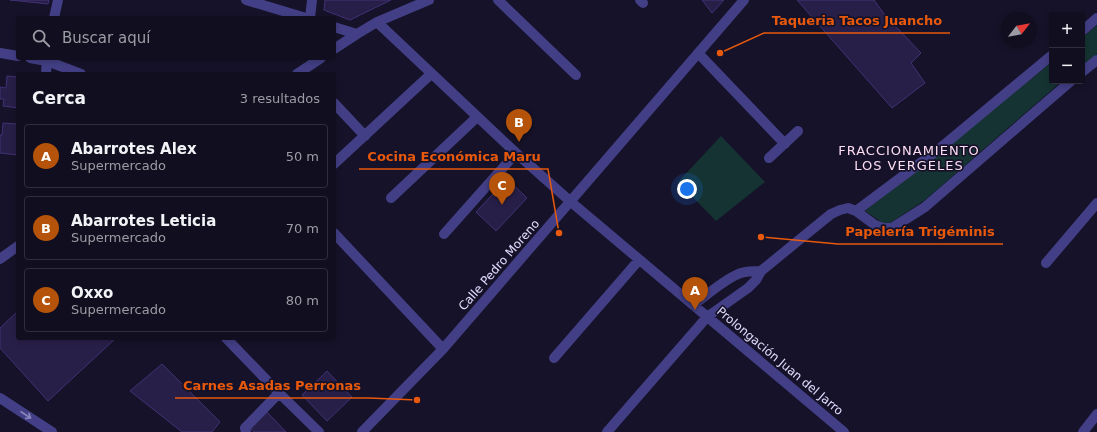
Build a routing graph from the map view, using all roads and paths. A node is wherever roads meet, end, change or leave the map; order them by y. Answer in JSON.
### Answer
{"nodes":[{"id":1,"x":58,"y":0,"type":"edge"},
{"id":2,"x":246,"y":0,"type":"edge"},
{"id":3,"x":312,"y":0,"type":"edge"},
{"id":4,"x":429,"y":0,"type":"edge"},
{"id":5,"x":498,"y":0,"type":"edge"},
{"id":6,"x":744,"y":0,"type":"edge"},
{"id":7,"x":54,"y":16,"type":"edge"},
{"id":8,"x":299,"y":16,"type":"edge"},
{"id":9,"x":310,"y":16,"type":"edge"},
{"id":10,"x":1097,"y":18,"type":"edge"},
{"id":11,"x":378,"y":22,"type":"junction"},
{"id":12,"x":336,"y":28,"type":"edge"},
{"id":13,"x":1085,"y":28,"type":"edge"},
{"id":14,"x":357,"y":34,"type":"junction"},
{"id":15,"x":336,"y":48,"type":"edge"},
{"id":16,"x":0,"y":53,"type":"edge"},
{"id":17,"x":698,"y":53,"type":"junction"},
{"id":18,"x":16,"y":56,"type":"edge"},
{"id":19,"x":1049,"y":57,"type":"edge"},
{"id":20,"x":47,"y":60,"type":"edge"},
{"id":21,"x":49,"y":60,"type":"edge"},
{"id":22,"x":318,"y":60,"type":"edge"},
{"id":23,"x":1097,"y":60,"type":"edge"},
{"id":24,"x":1085,"y":70,"type":"edge"},
{"id":25,"x":46,"y":72,"type":"edge"},
{"id":26,"x":76,"y":72,"type":"edge"},
{"id":27,"x":300,"y":72,"type":"edge"},
{"id":28,"x":431,"y":74,"type":"junction"},
{"id":29,"x":576,"y":75,"type":"dead end"},
{"id":30,"x":1068,"y":84,"type":"edge"},
{"id":31,"x":336,"y":105,"type":"edge"},
{"id":32,"x":477,"y":117,"type":"junction"},
{"id":33,"x":798,"y":132,"type":"dead end"},
{"id":34,"x":365,"y":136,"type":"junction"},
{"id":35,"x":785,"y":144,"type":"junction"},
{"id":36,"x":516,"y":153,"type":"junction"},
{"id":37,"x":769,"y":158,"type":"dead end"},
{"id":38,"x":336,"y":162,"type":"edge"},
{"id":39,"x":391,"y":198,"type":"dead end"},
{"id":40,"x":571,"y":202,"type":"junction"},
{"id":41,"x":1097,"y":203,"type":"edge"},
{"id":42,"x":856,"y":211,"type":"junction"},
{"id":43,"x":444,"y":234,"type":"dead end"},
{"id":44,"x":336,"y":235,"type":"edge"},
{"id":45,"x":16,"y":247,"type":"edge"},
{"id":46,"x":1,"y":257,"type":"edge"},
{"id":47,"x":639,"y":260,"type":"junction"},
{"id":48,"x":1046,"y":263,"type":"dead end"},
{"id":49,"x":761,"y":271,"type":"junction"},
{"id":50,"x":694,"y":305,"type":"junction"},
{"id":51,"x":707,"y":317,"type":"junction"},
{"id":52,"x":228,"y":340,"type":"edge"},
{"id":53,"x":443,"y":349,"type":"junction"},
{"id":54,"x":554,"y":358,"type":"dead end"},
{"id":55,"x":279,"y":393,"type":"junction"},
{"id":56,"x":0,"y":398,"type":"edge"},
{"id":57,"x":1097,"y":414,"type":"edge"},
{"id":58,"x":38,"y":428,"type":"edge"},
{"id":59,"x":52,"y":432,"type":"edge"},
{"id":60,"x":246,"y":432,"type":"edge"},
{"id":61,"x":319,"y":432,"type":"edge"},
{"id":62,"x":362,"y":432,"type":"edge"},
{"id":63,"x":607,"y":432,"type":"edge"},
{"id":64,"x":844,"y":432,"type":"edge"},
{"id":65,"x":1083,"y":432,"type":"edge"}],
"edges":[{"from":1,"to":7,"type":"street"},
{"from":2,"to":8,"type":"street"},
{"from":3,"to":9,"type":"street"},
{"from":4,"to":11,"type":"street"},
{"from":5,"to":29,"type":"street"},
{"from":6,"to":17,"type":"street","name":"Calle Pedro Moreno"},
{"from":10,"to":13,"type":"street"},
{"from":11,"to":14,"type":"street"},
{"from":11,"to":28,"type":"street","name":"Prolongación Juan del Jarro"},
{"from":12,"to":14,"type":"street"},
{"from":14,"to":15,"type":"street"},
{"from":16,"to":18,"type":"street"},
{"from":17,"to":35,"type":"street"},
{"from":17,"to":40,"type":"street","name":"Calle Pedro Moreno"},
{"from":19,"to":42,"type":"street"},
{"from":20,"to":25,"type":"street"},
{"from":21,"to":26,"type":"street"},
{"from":22,"to":27,"type":"street"},
{"from":23,"to":24,"type":"street"},
{"from":28,"to":32,"type":"street","name":"Prolongación Juan del Jarro"},
{"from":28,"to":34,"type":"street"},
{"from":30,"to":42,"type":"street"},
{"from":31,"to":34,"type":"street"},
{"from":32,"to":36,"type":"street","name":"Prolongación Juan del Jarro"},
{"from":32,"to":39,"type":"street"},
{"from":33,"to":35,"type":"street"},
{"from":34,"to":38,"type":"street"},
{"from":35,"to":37,"type":"street"},
{"from":36,"to":40,"type":"street","name":"Prolongación Juan del Jarro"},
{"from":36,"to":43,"type":"street"},
{"from":40,"to":47,"type":"street","name":"Prolongación Juan del Jarro"},
{"from":40,"to":53,"type":"street","name":"Calle Pedro Moreno"},
{"from":41,"to":48,"type":"street"},
{"from":42,"to":49,"type":"street"},
{"from":44,"to":53,"type":"street"},
{"from":45,"to":46,"type":"street"},
{"from":47,"to":50,"type":"street","name":"Prolongación Juan del Jarro"},
{"from":47,"to":54,"type":"street"},
{"from":49,"to":50,"type":"street"},
{"from":49,"to":51,"type":"street"},
{"from":50,"to":51,"type":"street","name":"Prolongación Juan del Jarro"},
{"from":51,"to":63,"type":"street"},
{"from":51,"to":64,"type":"street","name":"Prolongación Juan del Jarro"},
{"from":52,"to":55,"type":"street"},
{"from":53,"to":62,"type":"street","name":"Calle Pedro Moreno"},
{"from":55,"to":60,"type":"street"},
{"from":55,"to":61,"type":"street"},
{"from":56,"to":58,"type":"street","one_way":true},
{"from":57,"to":65,"type":"street"},
{"from":58,"to":59,"type":"street"}]}
